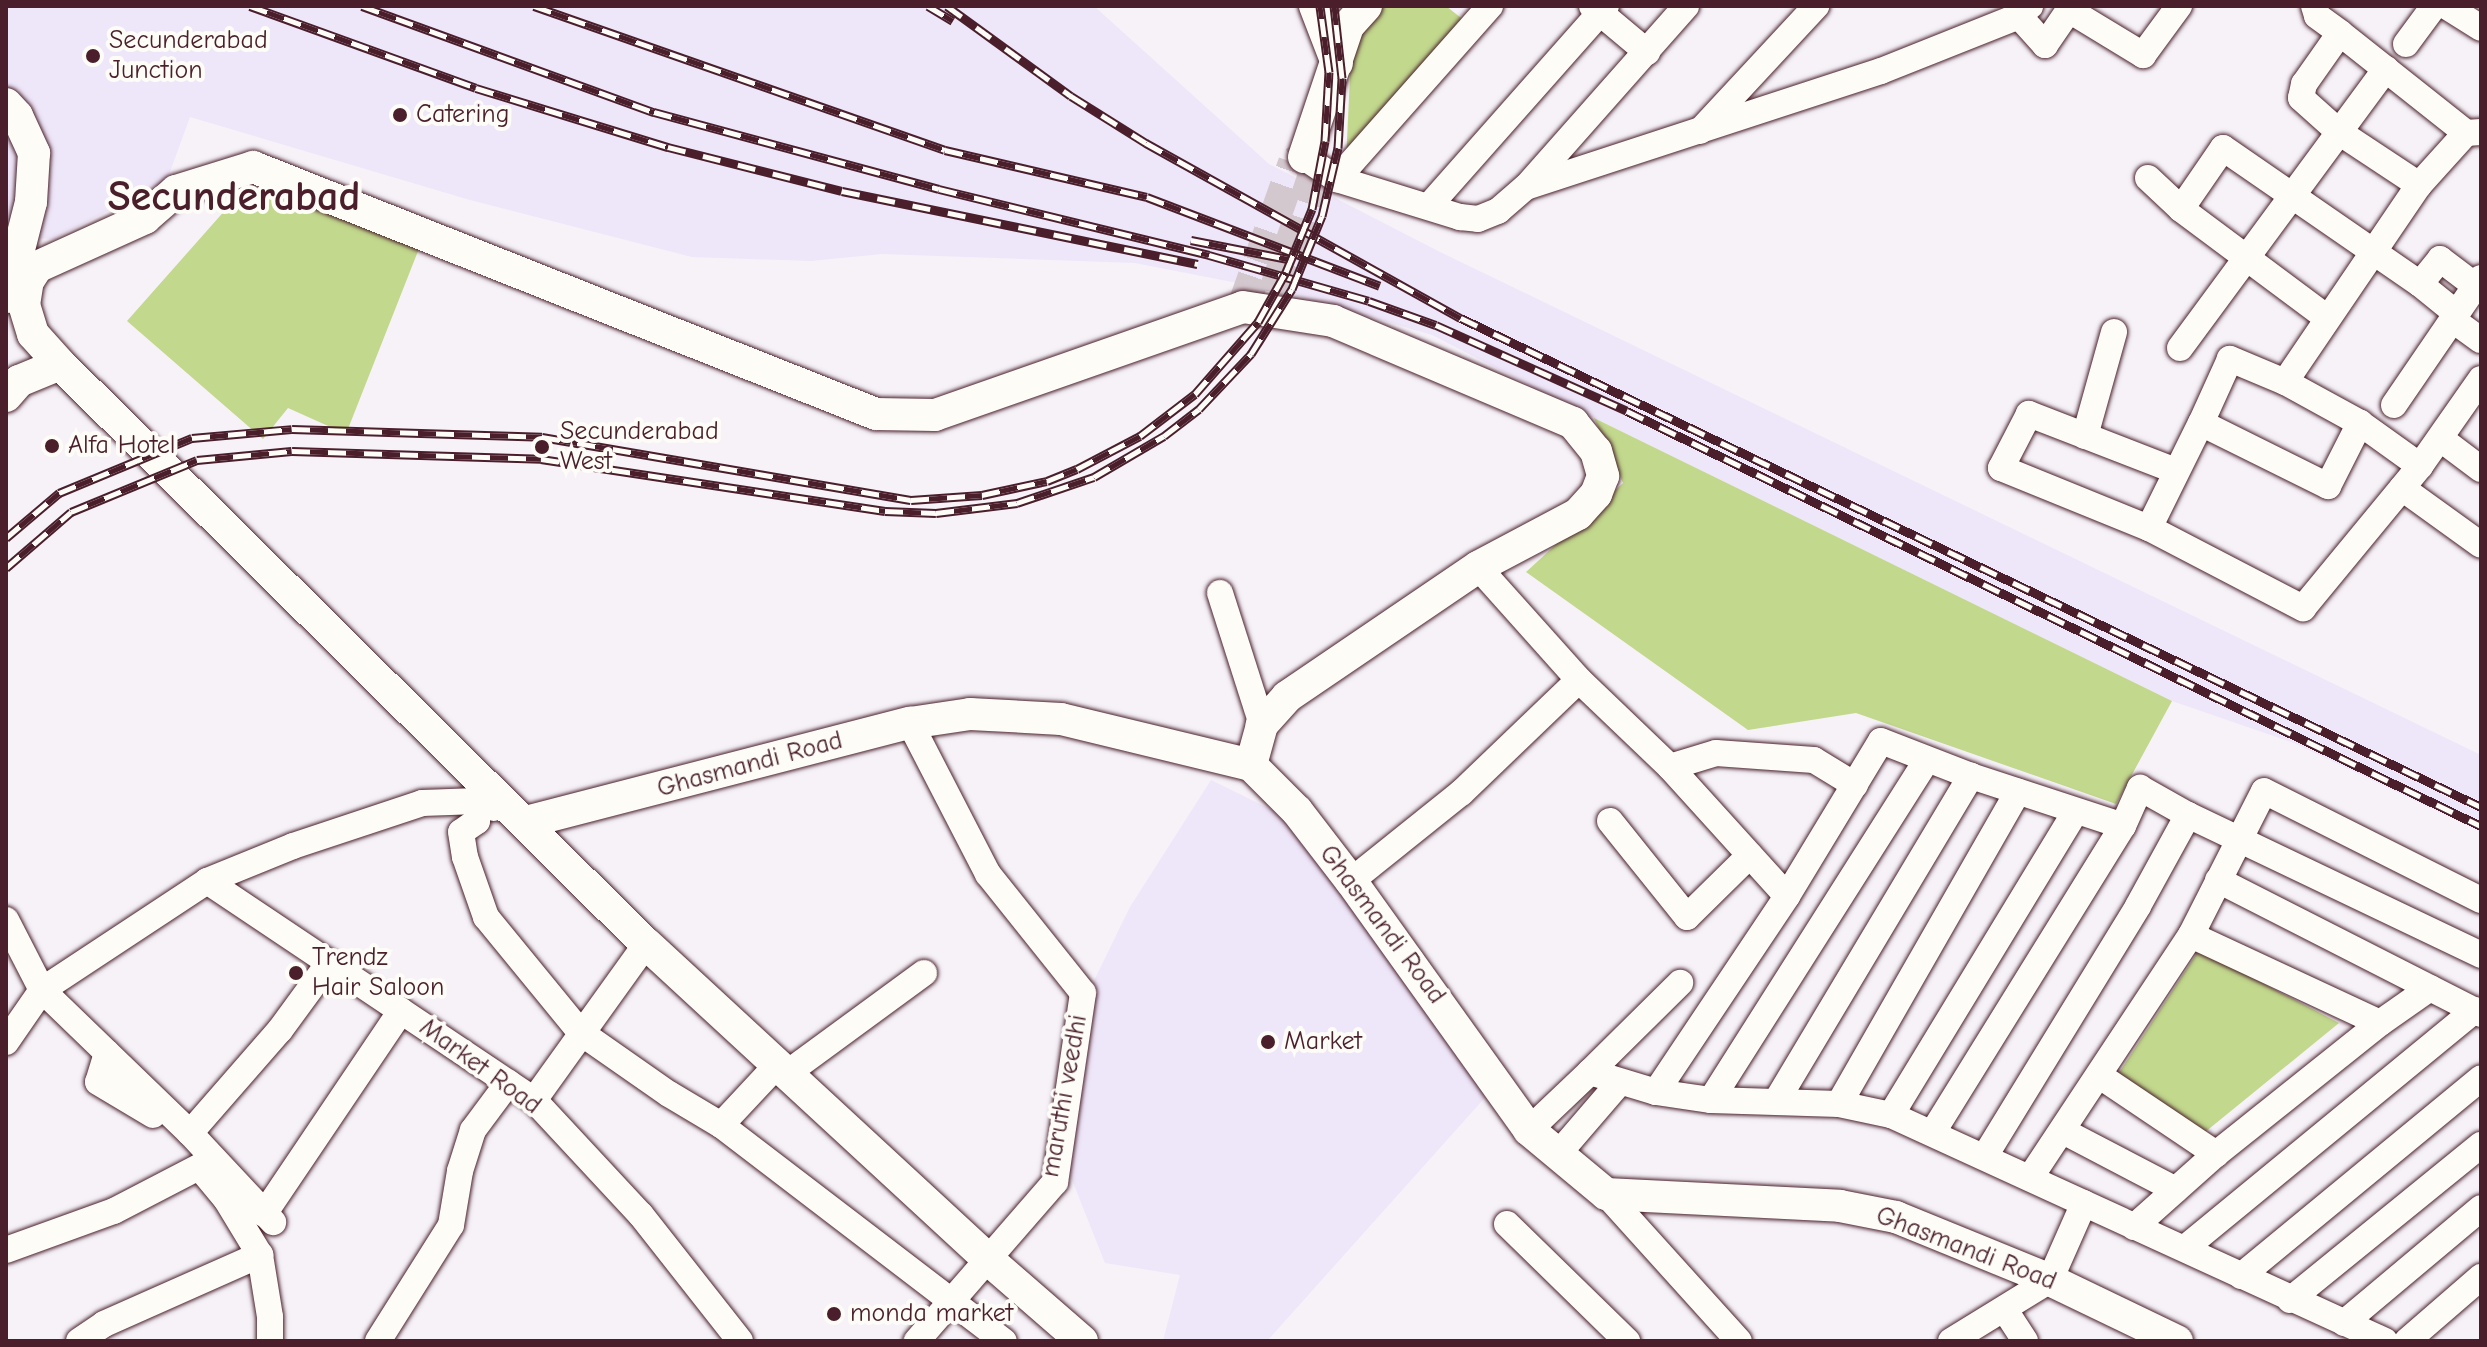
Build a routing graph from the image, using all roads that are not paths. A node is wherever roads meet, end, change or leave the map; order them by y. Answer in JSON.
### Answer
{"nodes":[{"id":1,"x":1315,"y":6,"type":"edge"},
{"id":2,"x":1686,"y":6,"type":"edge"},
{"id":3,"x":1816,"y":6,"type":"edge"},
{"id":4,"x":2179,"y":6,"type":"edge"},
{"id":5,"x":2314,"y":6,"type":"edge"},
{"id":6,"x":2434,"y":6,"type":"edge"},
{"id":7,"x":2446,"y":6,"type":"edge"},
{"id":8,"x":1482,"y":8,"type":"edge"},
{"id":9,"x":1599,"y":8,"type":"edge"},
{"id":10,"x":2024,"y":11,"type":"edge"},
{"id":11,"x":1353,"y":13,"type":"edge"},
{"id":12,"x":2481,"y":28,"type":"edge"},
{"id":13,"x":2340,"y":33,"type":"junction"},
{"id":14,"x":2406,"y":44,"type":"dead end"},
{"id":15,"x":1647,"y":52,"type":"junction"},
{"id":16,"x":1337,"y":63,"type":"junction"},
{"id":17,"x":2386,"y":69,"type":"junction"},
{"id":18,"x":6,"y":104,"type":"edge"},
{"id":19,"x":2339,"y":132,"type":"junction"},
{"id":20,"x":2474,"y":132,"type":"edge"},
{"id":21,"x":1697,"y":134,"type":"junction"},
{"id":22,"x":1304,"y":157,"type":"joint"},
{"id":23,"x":2148,"y":178,"type":"dead end"},
{"id":24,"x":1337,"y":179,"type":"junction"},
{"id":25,"x":2419,"y":185,"type":"junction"},
{"id":26,"x":1526,"y":187,"type":"junction"},
{"id":27,"x":2293,"y":195,"type":"junction"},
{"id":28,"x":1429,"y":206,"type":"junction"},
{"id":29,"x":2181,"y":209,"type":"junction"},
{"id":30,"x":2374,"y":251,"type":"junction"},
{"id":31,"x":2249,"y":257,"type":"junction"},
{"id":32,"x":2420,"y":284,"type":"junction"},
{"id":33,"x":2479,"y":285,"type":"edge"},
{"id":34,"x":6,"y":299,"type":"edge"},
{"id":35,"x":2455,"y":317,"type":"junction"},
{"id":36,"x":2327,"y":318,"type":"junction"},
{"id":37,"x":2114,"y":332,"type":"dead end"},
{"id":38,"x":2481,"y":340,"type":"edge"},
{"id":39,"x":2180,"y":348,"type":"dead end"},
{"id":40,"x":60,"y":364,"type":"junction"},
{"id":41,"x":2285,"y":382,"type":"junction"},
{"id":42,"x":2479,"y":388,"type":"edge"},
{"id":43,"x":6,"y":396,"type":"edge"},
{"id":44,"x":2394,"y":405,"type":"dead end"},
{"id":45,"x":2201,"y":423,"type":"junction"},
{"id":46,"x":2360,"y":423,"type":"junction"},
{"id":47,"x":2085,"y":436,"type":"junction"},
{"id":48,"x":2441,"y":439,"type":"junction"},
{"id":49,"x":2420,"y":466,"type":"junction"},
{"id":50,"x":2481,"y":469,"type":"edge"},
{"id":51,"x":2176,"y":471,"type":"junction"},
{"id":52,"x":2402,"y":488,"type":"junction"},
{"id":53,"x":2149,"y":528,"type":"junction"},
{"id":54,"x":2481,"y":545,"type":"edge"},
{"id":55,"x":1478,"y":567,"type":"junction"},
{"id":56,"x":1220,"y":593,"type":"dead end"},
{"id":57,"x":1579,"y":680,"type":"junction"},
{"id":58,"x":910,"y":723,"type":"junction"},
{"id":59,"x":1262,"y":725,"type":"junction"},
{"id":60,"x":1927,"y":760,"type":"junction"},
{"id":61,"x":1251,"y":765,"type":"junction"},
{"id":62,"x":1670,"y":767,"type":"junction"},
{"id":63,"x":1971,"y":776,"type":"junction"},
{"id":64,"x":1855,"y":785,"type":"junction"},
{"id":65,"x":2018,"y":792,"type":"junction"},
{"id":66,"x":478,"y":801,"type":"junction"},
{"id":67,"x":2075,"y":812,"type":"junction"},
{"id":68,"x":2188,"y":815,"type":"junction"},
{"id":69,"x":1610,"y":821,"type":"dead end"},
{"id":70,"x":526,"y":822,"type":"junction"},
{"id":71,"x":2123,"y":826,"type":"junction"},
{"id":72,"x":2239,"y":838,"type":"junction"},
{"id":73,"x":1750,"y":855,"type":"junction"},
{"id":74,"x":2218,"y":880,"type":"junction"},
{"id":75,"x":207,"y":881,"type":"junction"},
{"id":76,"x":1351,"y":881,"type":"junction"},
{"id":77,"x":1787,"y":896,"type":"junction"},
{"id":78,"x":2481,"y":900,"type":"edge"},
{"id":79,"x":6,"y":920,"type":"edge"},
{"id":80,"x":2191,"y":935,"type":"junction"},
{"id":81,"x":646,"y":944,"type":"junction"},
{"id":82,"x":2481,"y":955,"type":"edge"},
{"id":83,"x":329,"y":963,"type":"junction"},
{"id":84,"x":924,"y":973,"type":"dead end"},
{"id":85,"x":1680,"y":983,"type":"dead end"},
{"id":86,"x":2430,"y":988,"type":"junction"},
{"id":87,"x":42,"y":990,"type":"junction"},
{"id":88,"x":401,"y":1011,"type":"junction"},
{"id":89,"x":2478,"y":1012,"type":"edge"},
{"id":90,"x":2380,"y":1023,"type":"junction"},
{"id":91,"x":580,"y":1032,"type":"junction"},
{"id":92,"x":6,"y":1042,"type":"edge"},
{"id":93,"x":107,"y":1053,"type":"junction"},
{"id":94,"x":782,"y":1069,"type":"junction"},
{"id":95,"x":1590,"y":1072,"type":"junction"},
{"id":96,"x":2100,"y":1076,"type":"junction"},
{"id":97,"x":2481,"y":1078,"type":"edge"},
{"id":98,"x":508,"y":1083,"type":"junction"},
{"id":99,"x":1619,"y":1083,"type":"junction"},
{"id":100,"x":1656,"y":1092,"type":"junction"},
{"id":101,"x":534,"y":1100,"type":"junction"},
{"id":102,"x":1711,"y":1100,"type":"junction"},
{"id":103,"x":1777,"y":1100,"type":"junction"},
{"id":104,"x":1839,"y":1104,"type":"junction"},
{"id":105,"x":1891,"y":1115,"type":"junction"},
{"id":106,"x":721,"y":1125,"type":"junction"},
{"id":107,"x":1529,"y":1130,"type":"junction"},
{"id":108,"x":2063,"y":1131,"type":"junction"},
{"id":109,"x":1933,"y":1132,"type":"junction"},
{"id":110,"x":190,"y":1133,"type":"junction"},
{"id":111,"x":2481,"y":1145,"type":"edge"},
{"id":112,"x":1558,"y":1154,"type":"junction"},
{"id":113,"x":2216,"y":1154,"type":"junction"},
{"id":114,"x":1985,"y":1156,"type":"junction"},
{"id":115,"x":199,"y":1167,"type":"junction"},
{"id":116,"x":2030,"y":1178,"type":"junction"},
{"id":117,"x":2176,"y":1190,"type":"junction"},
{"id":118,"x":1606,"y":1194,"type":"junction"},
{"id":119,"x":2084,"y":1203,"type":"junction"},
{"id":120,"x":2481,"y":1208,"type":"edge"},
{"id":121,"x":1507,"y":1224,"type":"dead end"},
{"id":122,"x":2134,"y":1227,"type":"junction"},
{"id":123,"x":2185,"y":1248,"type":"junction"},
{"id":124,"x":6,"y":1250,"type":"edge"},
{"id":125,"x":260,"y":1255,"type":"junction"},
{"id":126,"x":990,"y":1261,"type":"junction"},
{"id":127,"x":2241,"y":1276,"type":"junction"},
{"id":128,"x":2481,"y":1277,"type":"edge"},
{"id":129,"x":2050,"y":1280,"type":"junction"},
{"id":130,"x":2290,"y":1300,"type":"junction"},
{"id":131,"x":952,"y":1302,"type":"junction"},
{"id":132,"x":2005,"y":1310,"type":"junction"},
{"id":133,"x":2344,"y":1323,"type":"junction"},
{"id":134,"x":1734,"y":1339,"type":"edge"},
{"id":135,"x":79,"y":1341,"type":"edge"},
{"id":136,"x":270,"y":1341,"type":"edge"},
{"id":137,"x":378,"y":1341,"type":"edge"},
{"id":138,"x":740,"y":1341,"type":"edge"},
{"id":139,"x":917,"y":1341,"type":"edge"},
{"id":140,"x":1004,"y":1341,"type":"edge"},
{"id":141,"x":1082,"y":1341,"type":"edge"},
{"id":142,"x":1627,"y":1341,"type":"edge"},
{"id":143,"x":1951,"y":1341,"type":"edge"},
{"id":144,"x":2025,"y":1341,"type":"edge"},
{"id":145,"x":2177,"y":1341,"type":"edge"},
{"id":146,"x":2385,"y":1341,"type":"edge"},
{"id":147,"x":2407,"y":1341,"type":"edge"}],
"edges":[{"from":1,"to":16,"type":"street"},
{"from":2,"to":15,"type":"street"},
{"from":3,"to":21,"type":"street"},
{"from":4,"to":10,"type":"street"},
{"from":5,"to":13,"type":"street"},
{"from":6,"to":14,"type":"street"},
{"from":7,"to":12,"type":"street"},
{"from":8,"to":24,"type":"street"},
{"from":9,"to":15,"type":"street"},
{"from":9,"to":28,"type":"street"},
{"from":10,"to":21,"type":"street"},
{"from":11,"to":16,"type":"street"},
{"from":13,"to":17,"type":"street"},
{"from":13,"to":19,"type":"street"},
{"from":15,"to":26,"type":"street"},
{"from":16,"to":22,"type":"street"},
{"from":17,"to":19,"type":"street"},
{"from":17,"to":20,"type":"street"},
{"from":18,"to":34,"type":"street"},
{"from":19,"to":25,"type":"street"},
{"from":19,"to":27,"type":"street"},
{"from":20,"to":25,"type":"street"},
{"from":21,"to":26,"type":"street"},
{"from":22,"to":24,"type":"street"},
{"from":23,"to":29,"type":"street"},
{"from":24,"to":28,"type":"street"},
{"from":25,"to":30,"type":"street"},
{"from":26,"to":28,"type":"street"},
{"from":27,"to":29,"type":"street"},
{"from":27,"to":30,"type":"street"},
{"from":27,"to":31,"type":"street"},
{"from":29,"to":31,"type":"street"},
{"from":30,"to":32,"type":"street"},
{"from":30,"to":36,"type":"street"},
{"from":31,"to":36,"type":"street"},
{"from":31,"to":39,"type":"street"},
{"from":32,"to":33,"type":"street"},
{"from":32,"to":35,"type":"street"},
{"from":33,"to":35,"type":"street"},
{"from":35,"to":38,"type":"street"},
{"from":35,"to":44,"type":"street"},
{"from":36,"to":41,"type":"street"},
{"from":37,"to":47,"type":"street"},
{"from":40,"to":43,"type":"street"},
{"from":40,"to":55,"type":"street"},
{"from":40,"to":70,"type":"street"},
{"from":41,"to":45,"type":"street"},
{"from":41,"to":46,"type":"street"},
{"from":42,"to":48,"type":"street"},
{"from":45,"to":46,"type":"street"},
{"from":45,"to":51,"type":"street"},
{"from":46,"to":49,"type":"street"},
{"from":47,"to":51,"type":"street"},
{"from":47,"to":53,"type":"street"},
{"from":48,"to":49,"type":"street"},
{"from":48,"to":50,"type":"street"},
{"from":49,"to":52,"type":"street"},
{"from":51,"to":53,"type":"street"},
{"from":52,"to":53,"type":"street"},
{"from":52,"to":54,"type":"street"},
{"from":55,"to":57,"type":"street"},
{"from":55,"to":59,"type":"street"},
{"from":56,"to":59,"type":"street"},
{"from":57,"to":62,"type":"street"},
{"from":57,"to":76,"type":"street"},
{"from":58,"to":61,"type":"street","name":"Ghasmandi Road"},
{"from":58,"to":70,"type":"street","name":"Ghasmandi Road"},
{"from":58,"to":126,"type":"street","name":"maruthi veedhi"},
{"from":59,"to":61,"type":"street"},
{"from":60,"to":63,"type":"street"},
{"from":60,"to":64,"type":"street"},
{"from":60,"to":102,"type":"street"},
{"from":61,"to":76,"type":"street","name":"Ghasmandi Road"},
{"from":62,"to":64,"type":"street"},
{"from":62,"to":73,"type":"street"},
{"from":63,"to":65,"type":"street"},
{"from":63,"to":103,"type":"street"},
{"from":64,"to":77,"type":"street"},
{"from":65,"to":67,"type":"street"},
{"from":65,"to":104,"type":"street"},
{"from":66,"to":70,"type":"street"},
{"from":66,"to":75,"type":"street"},
{"from":66,"to":91,"type":"street"},
{"from":67,"to":71,"type":"street"},
{"from":67,"to":105,"type":"street"},
{"from":68,"to":71,"type":"street"},
{"from":68,"to":72,"type":"street"},
{"from":68,"to":114,"type":"street"},
{"from":69,"to":73,"type":"street"},
{"from":70,"to":81,"type":"street"},
{"from":71,"to":109,"type":"street"},
{"from":72,"to":74,"type":"street"},
{"from":72,"to":78,"type":"street"},
{"from":72,"to":82,"type":"street"},
{"from":73,"to":77,"type":"street"},
{"from":74,"to":80,"type":"street"},
{"from":74,"to":86,"type":"street"},
{"from":75,"to":83,"type":"street","name":"Market Road"},
{"from":75,"to":87,"type":"street"},
{"from":76,"to":107,"type":"street","name":"Ghasmandi Road"},
{"from":77,"to":100,"type":"street"},
{"from":79,"to":87,"type":"street"},
{"from":80,"to":90,"type":"street"},
{"from":80,"to":96,"type":"street"},
{"from":81,"to":91,"type":"street"},
{"from":81,"to":94,"type":"street"},
{"from":83,"to":88,"type":"street","name":"Market Road"},
{"from":83,"to":110,"type":"street"},
{"from":84,"to":94,"type":"street"},
{"from":85,"to":95,"type":"street"},
{"from":86,"to":89,"type":"street"},
{"from":86,"to":90,"type":"street"},
{"from":87,"to":92,"type":"street"},
{"from":87,"to":93,"type":"street"},
{"from":88,"to":98,"type":"street","name":"Market Road"},
{"from":88,"to":110,"type":"street"},
{"from":89,"to":123,"type":"street"},
{"from":90,"to":113,"type":"street"},
{"from":91,"to":101,"type":"street"},
{"from":91,"to":106,"type":"street"},
{"from":93,"to":110,"type":"street"},
{"from":93,"to":115,"type":"street"},
{"from":94,"to":106,"type":"street"},
{"from":94,"to":126,"type":"street"},
{"from":95,"to":99,"type":"street"},
{"from":95,"to":107,"type":"street"},
{"from":96,"to":108,"type":"street"},
{"from":96,"to":113,"type":"street"},
{"from":97,"to":127,"type":"street"},
{"from":98,"to":101,"type":"street","name":"Market Road"},
{"from":98,"to":137,"type":"street"},
{"from":99,"to":100,"type":"street"},
{"from":99,"to":112,"type":"street"},
{"from":100,"to":102,"type":"street"},
{"from":101,"to":138,"type":"street","name":"Market Road"},
{"from":102,"to":103,"type":"street"},
{"from":103,"to":104,"type":"street"},
{"from":104,"to":105,"type":"street"},
{"from":105,"to":109,"type":"street"},
{"from":106,"to":131,"type":"street"},
{"from":107,"to":112,"type":"street","name":"Ghasmandi Road"},
{"from":108,"to":116,"type":"street"},
{"from":108,"to":117,"type":"street"},
{"from":109,"to":114,"type":"street"},
{"from":111,"to":130,"type":"street"},
{"from":112,"to":118,"type":"street","name":"Ghasmandi Road"},
{"from":113,"to":117,"type":"street"},
{"from":114,"to":116,"type":"street"},
{"from":115,"to":124,"type":"street"},
{"from":115,"to":125,"type":"street"},
{"from":116,"to":119,"type":"street"},
{"from":117,"to":122,"type":"street"},
{"from":118,"to":129,"type":"street","name":"Ghasmandi Road"},
{"from":118,"to":134,"type":"street"},
{"from":119,"to":122,"type":"street"},
{"from":119,"to":129,"type":"street"},
{"from":120,"to":133,"type":"street"},
{"from":121,"to":142,"type":"street"},
{"from":122,"to":123,"type":"street"},
{"from":123,"to":127,"type":"street"},
{"from":125,"to":135,"type":"street"},
{"from":125,"to":136,"type":"street"},
{"from":126,"to":131,"type":"street","name":"maruthi veedhi"},
{"from":126,"to":141,"type":"street"},
{"from":127,"to":130,"type":"street"},
{"from":128,"to":147,"type":"street"},
{"from":129,"to":132,"type":"street"},
{"from":129,"to":145,"type":"street","name":"Ghasmandi Road"},
{"from":130,"to":133,"type":"street"},
{"from":131,"to":139,"type":"street","name":"maruthi veedhi"},
{"from":131,"to":140,"type":"street"},
{"from":132,"to":143,"type":"street"},
{"from":132,"to":144,"type":"street"},
{"from":133,"to":146,"type":"street"}]}
